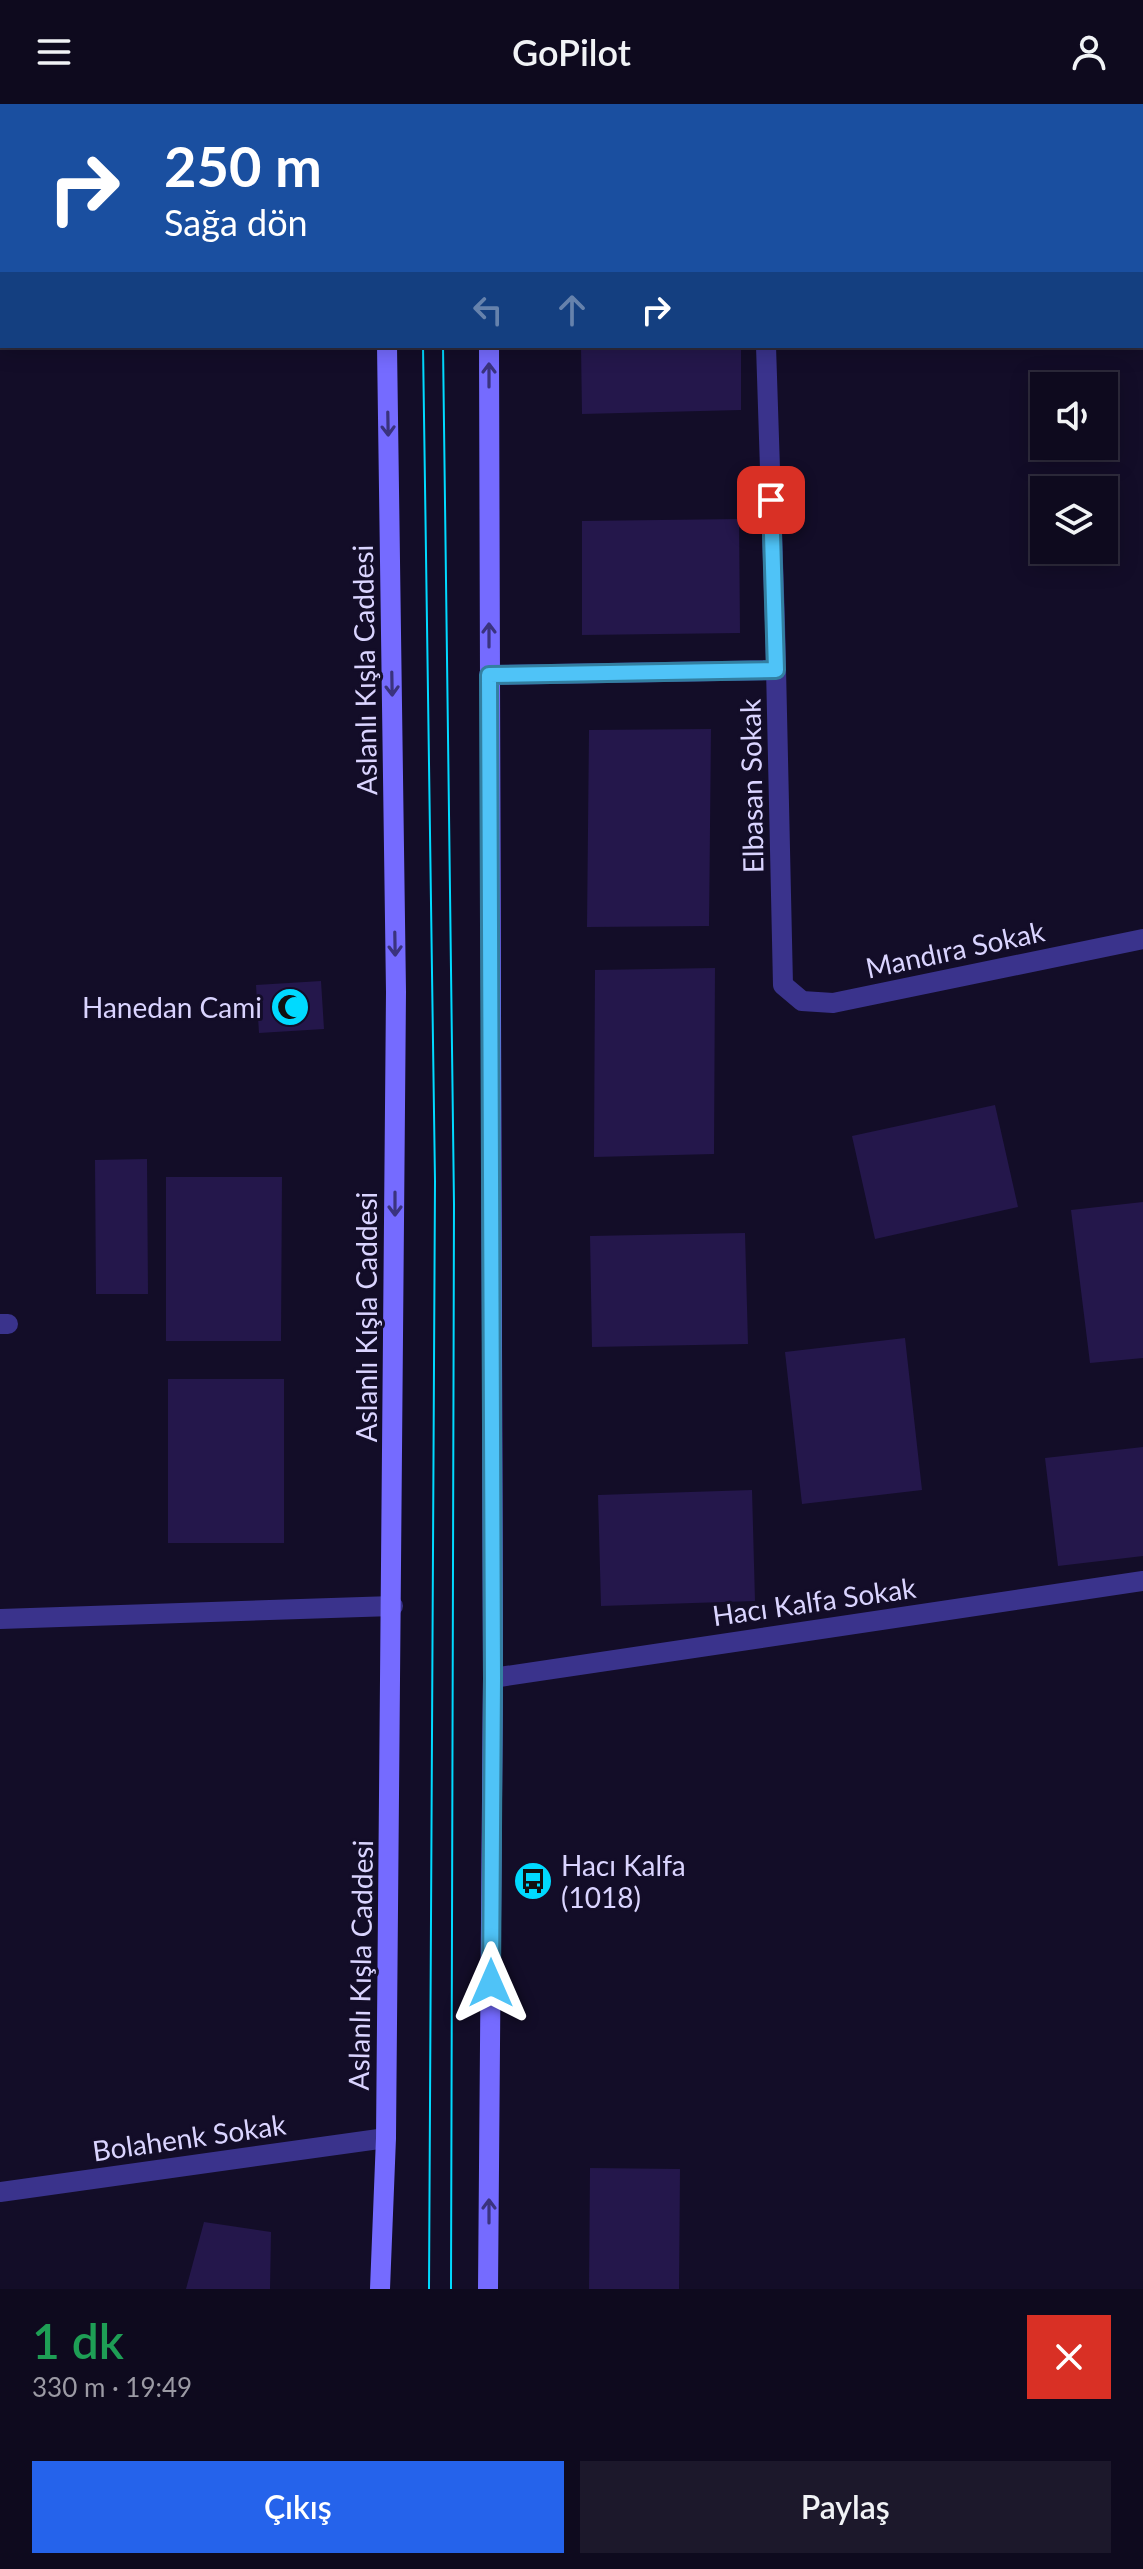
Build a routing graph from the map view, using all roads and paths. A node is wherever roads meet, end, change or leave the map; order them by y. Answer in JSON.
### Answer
{"nodes":[{"id":1,"x":387,"y":348,"type":"edge"},
{"id":2,"x":489,"y":348,"type":"edge"},
{"id":3,"x":766,"y":348,"type":"edge"},
{"id":4,"x":776,"y":670,"type":"junction"},
{"id":5,"x":489,"y":675,"type":"junction"},
{"id":6,"x":1143,"y":939,"type":"edge"},
{"id":7,"x":783,"y":985,"type":"joint"},
{"id":8,"x":1143,"y":1581,"type":"edge"},
{"id":9,"x":393,"y":1606,"type":"junction"},
{"id":10,"x":0,"y":1619,"type":"edge"},
{"id":11,"x":493,"y":1678,"type":"junction"},
{"id":12,"x":386,"y":2138,"type":"junction"},
{"id":13,"x":0,"y":2192,"type":"edge"},
{"id":14,"x":380,"y":2289,"type":"edge"},
{"id":15,"x":488,"y":2289,"type":"edge"}],
"edges":[{"from":1,"to":9,"type":"main road","name":"Aslanlı Kışla Caddesi","one_way":true},
{"from":5,"to":2,"type":"main road","one_way":true},
{"from":3,"to":4,"type":"street","name":"Elbasan Sokak"},
{"from":4,"to":5,"type":"street"},
{"from":4,"to":7,"type":"street","name":"Elbasan Sokak"},
{"from":5,"to":11,"type":"main road"},
{"from":6,"to":7,"type":"street","name":"Mandıra Sokak"},
{"from":8,"to":11,"type":"street","name":"Hacı Kalfa Sokak"},
{"from":9,"to":10,"type":"street"},
{"from":9,"to":12,"type":"main road","name":"Aslanlı Kışla Caddesi"},
{"from":15,"to":11,"type":"main road","one_way":true},
{"from":12,"to":13,"type":"street","name":"Bolahenk Sokak"},
{"from":12,"to":14,"type":"main road","name":"Aslanlı Kışla Caddesi"}]}
